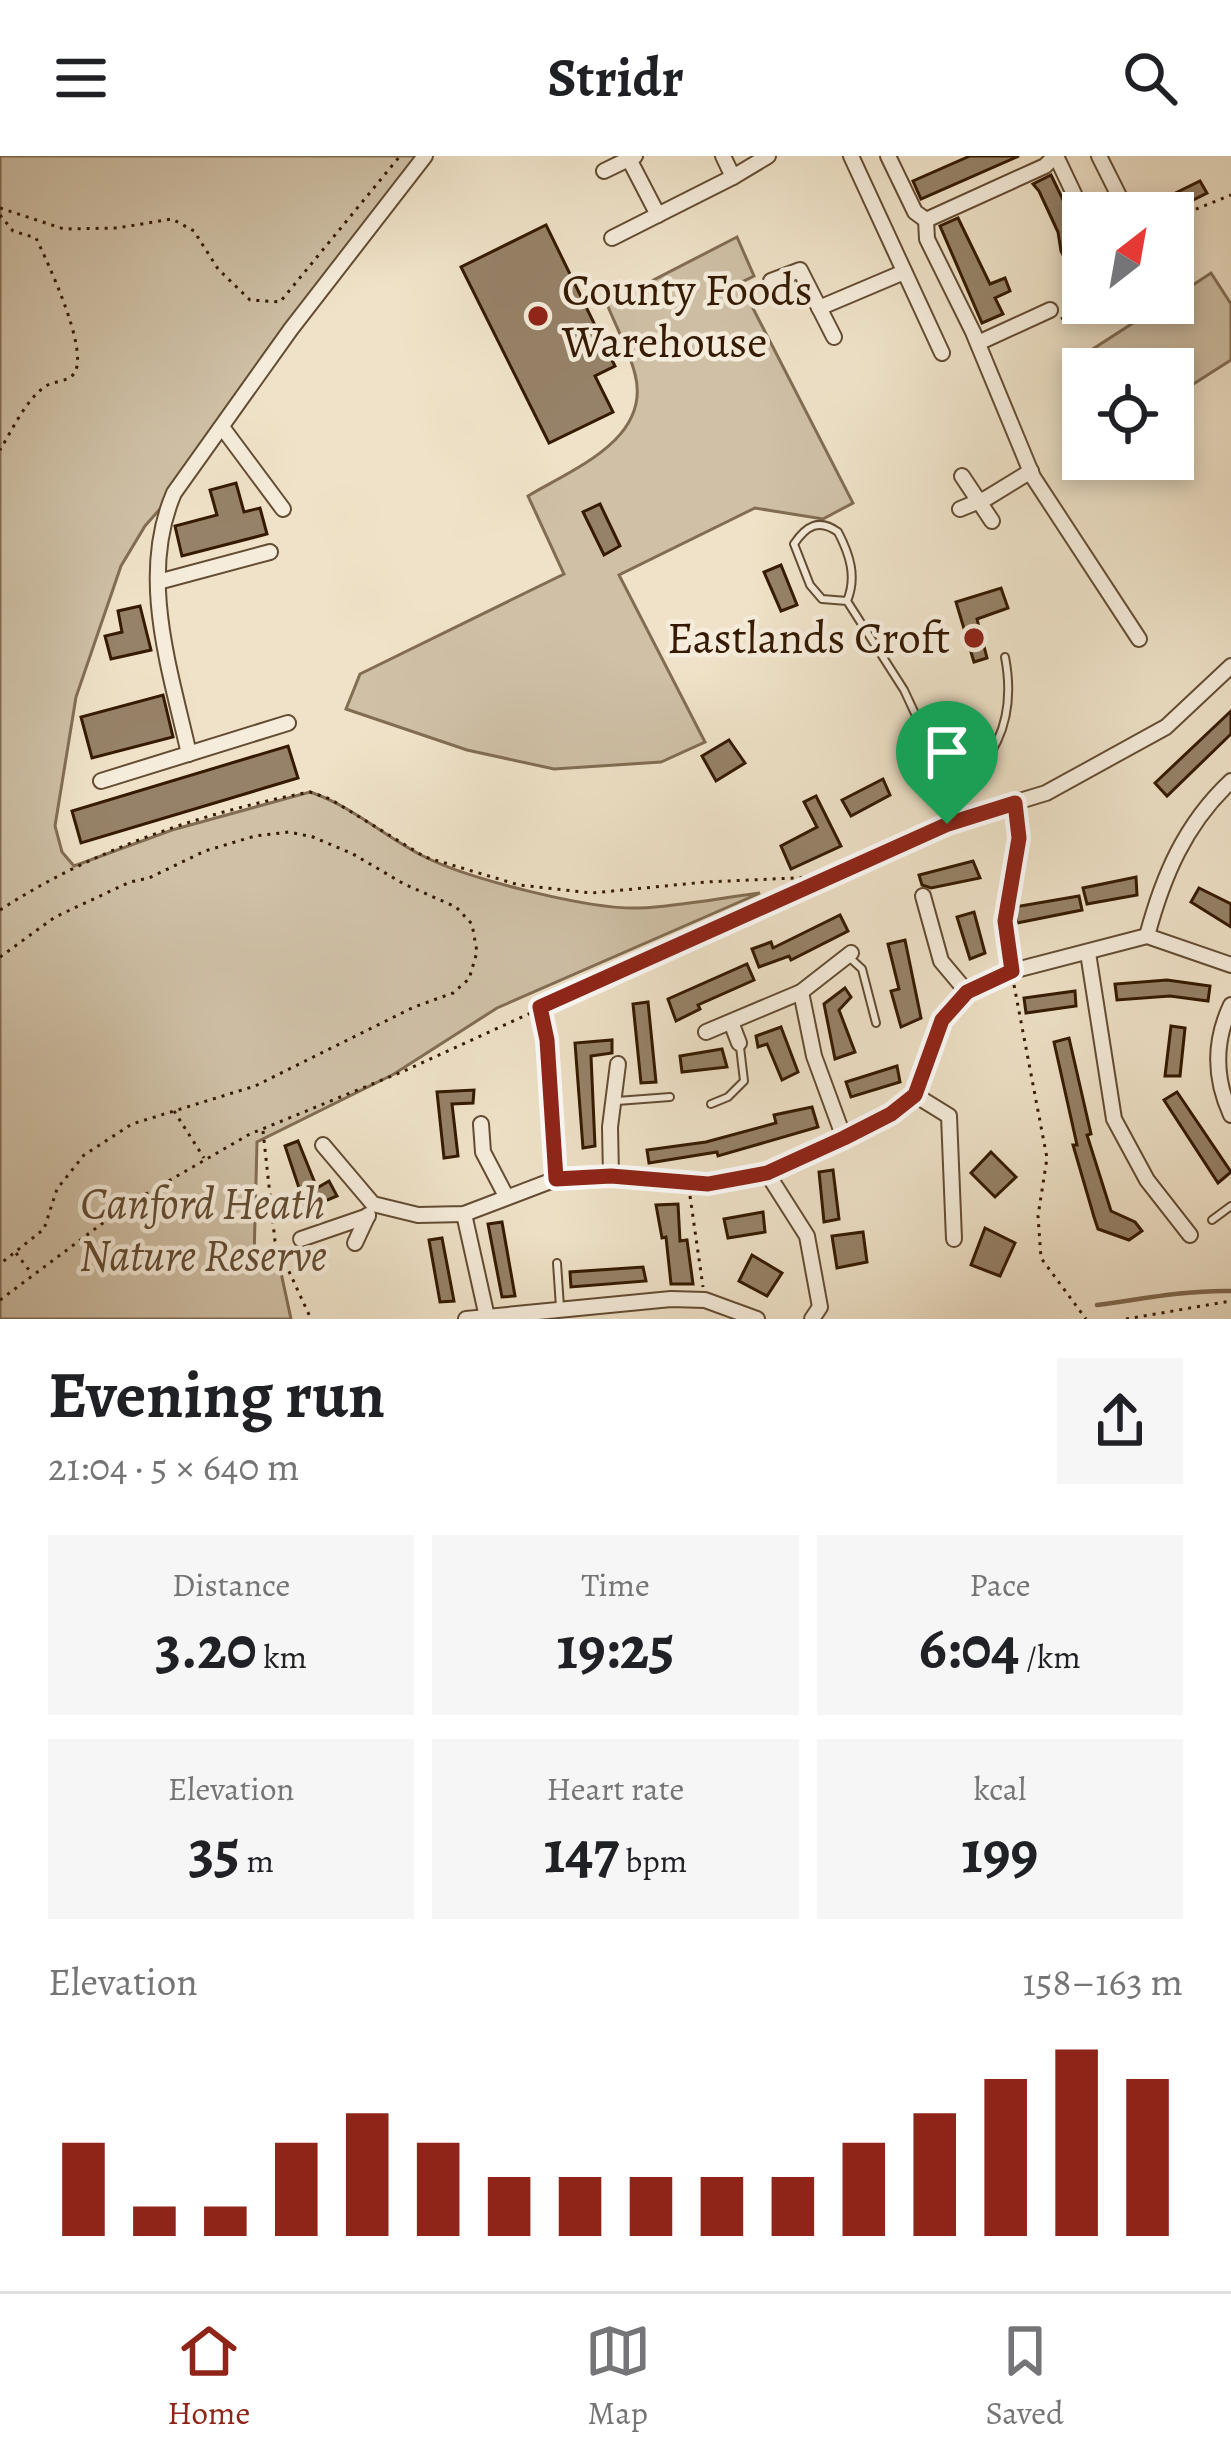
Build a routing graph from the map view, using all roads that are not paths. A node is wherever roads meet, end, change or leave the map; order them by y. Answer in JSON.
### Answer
{"nodes":[{"id":1,"x":425,"y":156,"type":"edge"},
{"id":2,"x":723,"y":156,"type":"edge"},
{"id":3,"x":768,"y":156,"type":"edge"},
{"id":4,"x":851,"y":156,"type":"edge"},
{"id":5,"x":888,"y":156,"type":"edge"},
{"id":6,"x":1055,"y":156,"type":"edge"},
{"id":7,"x":1099,"y":156,"type":"edge"},
{"id":8,"x":632,"y":158,"type":"edge"},
{"id":9,"x":604,"y":171,"type":"dead end"},
{"id":10,"x":733,"y":177,"type":"junction"},
{"id":11,"x":1073,"y":192,"type":"edge"},
{"id":12,"x":1117,"y":192,"type":"edge"},
{"id":13,"x":658,"y":215,"type":"junction"},
{"id":14,"x":926,"y":220,"type":"junction"},
{"id":15,"x":612,"y":238,"type":"dead end"},
{"id":16,"x":904,"y":272,"type":"junction"},
{"id":17,"x":771,"y":281,"type":"dead end"},
{"id":18,"x":819,"y":308,"type":"junction"},
{"id":19,"x":1050,"y":310,"type":"dead end"},
{"id":20,"x":834,"y":337,"type":"dead end"},
{"id":21,"x":978,"y":343,"type":"junction"},
{"id":22,"x":942,"y":353,"type":"dead end"},
{"id":23,"x":222,"y":427,"type":"junction"},
{"id":24,"x":1030,"y":471,"type":"junction"},
{"id":25,"x":962,"y":476,"type":"dead end"},
{"id":26,"x":980,"y":502,"type":"junction"},
{"id":27,"x":284,"y":509,"type":"dead end"},
{"id":28,"x":960,"y":509,"type":"dead end"},
{"id":29,"x":992,"y":520,"type":"dead end"},
{"id":30,"x":270,"y":552,"type":"dead end"},
{"id":31,"x":158,"y":582,"type":"junction"},
{"id":32,"x":847,"y":602,"type":"junction"},
{"id":33,"x":1139,"y":639,"type":"dead end"},
{"id":34,"x":1005,"y":657,"type":"dead end"},
{"id":35,"x":1231,"y":665,"type":"edge"},
{"id":36,"x":288,"y":722,"type":"dead end"},
{"id":37,"x":189,"y":754,"type":"junction"},
{"id":38,"x":100,"y":781,"type":"dead end"},
{"id":39,"x":1231,"y":781,"type":"edge"},
{"id":40,"x":945,"y":819,"type":"junction"},
{"id":41,"x":830,"y":877,"type":"road end"},
{"id":42,"x":923,"y":896,"type":"dead end"},
{"id":43,"x":1147,"y":936,"type":"junction"},
{"id":44,"x":1088,"y":952,"type":"junction"},
{"id":45,"x":849,"y":954,"type":"joint"},
{"id":46,"x":1231,"y":965,"type":"edge"},
{"id":47,"x":801,"y":992,"type":"junction"},
{"id":48,"x":967,"y":992,"type":"junction"},
{"id":49,"x":1231,"y":1004,"type":"edge"},
{"id":50,"x":730,"y":1022,"type":"junction"},
{"id":51,"x":876,"y":1023,"type":"dead end"},
{"id":52,"x":706,"y":1032,"type":"dead end"},
{"id":53,"x":547,"y":1040,"type":"road end"},
{"id":54,"x":739,"y":1043,"type":"joint"},
{"id":55,"x":618,"y":1064,"type":"dead end"},
{"id":56,"x":915,"y":1095,"type":"junction"},
{"id":57,"x":670,"y":1097,"type":"dead end"},
{"id":58,"x":613,"y":1101,"type":"junction"},
{"id":59,"x":711,"y":1104,"type":"dead end"},
{"id":60,"x":1231,"y":1114,"type":"edge"},
{"id":61,"x":481,"y":1124,"type":"dead end"},
{"id":62,"x":844,"y":1138,"type":"junction"},
{"id":63,"x":323,"y":1144,"type":"dead end"},
{"id":64,"x":767,"y":1173,"type":"junction"},
{"id":65,"x":611,"y":1176,"type":"junction"},
{"id":66,"x":556,"y":1179,"type":"junction"},
{"id":67,"x":506,"y":1196,"type":"junction"},
{"id":68,"x":1231,"y":1206,"type":"edge"},
{"id":69,"x":370,"y":1210,"type":"junction"},
{"id":70,"x":464,"y":1214,"type":"junction"},
{"id":71,"x":1212,"y":1220,"type":"dead end"},
{"id":72,"x":1190,"y":1235,"type":"dead end"},
{"id":73,"x":301,"y":1239,"type":"dead end"},
{"id":74,"x":954,"y":1239,"type":"dead end"},
{"id":75,"x":355,"y":1243,"type":"dead end"},
{"id":76,"x":556,"y":1263,"type":"dead end"},
{"id":77,"x":712,"y":1308,"type":"edge"},
{"id":78,"x":560,"y":1310,"type":"junction"},
{"id":79,"x":623,"y":1312,"type":"edge"},
{"id":80,"x":487,"y":1317,"type":"edge"},
{"id":81,"x":466,"y":1319,"type":"edge"},
{"id":82,"x":757,"y":1319,"type":"edge"},
{"id":83,"x":812,"y":1319,"type":"edge"}],
"edges":[{"from":1,"to":23,"type":"street"},
{"from":2,"to":10,"type":"street"},
{"from":3,"to":10,"type":"street"},
{"from":4,"to":16,"type":"street"},
{"from":5,"to":14,"type":"street"},
{"from":6,"to":11,"type":"street"},
{"from":6,"to":14,"type":"street"},
{"from":7,"to":12,"type":"street"},
{"from":8,"to":9,"type":"street"},
{"from":8,"to":13,"type":"street"},
{"from":10,"to":13,"type":"street"},
{"from":13,"to":15,"type":"street"},
{"from":14,"to":21,"type":"street"},
{"from":16,"to":18,"type":"street"},
{"from":16,"to":22,"type":"street"},
{"from":17,"to":18,"type":"street"},
{"from":18,"to":20,"type":"street"},
{"from":19,"to":21,"type":"street"},
{"from":21,"to":24,"type":"street"},
{"from":23,"to":27,"type":"street"},
{"from":23,"to":31,"type":"street"},
{"from":24,"to":26,"type":"street"},
{"from":24,"to":33,"type":"street"},
{"from":25,"to":26,"type":"street"},
{"from":26,"to":28,"type":"street"},
{"from":26,"to":29,"type":"street"},
{"from":30,"to":31,"type":"street"},
{"from":31,"to":37,"type":"street"},
{"from":32,"to":32,"type":"lane"},
{"from":32,"to":40,"type":"lane"},
{"from":34,"to":40,"type":"lane"},
{"from":35,"to":40,"type":"street"},
{"from":36,"to":37,"type":"street"},
{"from":37,"to":38,"type":"street"},
{"from":39,"to":43,"type":"street"},
{"from":40,"to":41,"type":"street"},
{"from":42,"to":48,"type":"street"},
{"from":43,"to":44,"type":"street"},
{"from":43,"to":46,"type":"street"},
{"from":44,"to":48,"type":"street"},
{"from":44,"to":72,"type":"street"},
{"from":45,"to":47,"type":"street"},
{"from":45,"to":51,"type":"lane"},
{"from":47,"to":50,"type":"street"},
{"from":47,"to":62,"type":"street"},
{"from":48,"to":56,"type":"street"},
{"from":49,"to":60,"type":"street"},
{"from":50,"to":52,"type":"street"},
{"from":50,"to":54,"type":"street"},
{"from":53,"to":66,"type":"lane"},
{"from":54,"to":59,"type":"lane"},
{"from":55,"to":58,"type":"street"},
{"from":56,"to":62,"type":"street"},
{"from":56,"to":74,"type":"street"},
{"from":57,"to":58,"type":"lane"},
{"from":58,"to":65,"type":"street"},
{"from":61,"to":67,"type":"street"},
{"from":62,"to":64,"type":"street"},
{"from":63,"to":69,"type":"street"},
{"from":64,"to":65,"type":"street"},
{"from":64,"to":83,"type":"street"},
{"from":65,"to":66,"type":"street"},
{"from":66,"to":67,"type":"street"},
{"from":67,"to":70,"type":"street"},
{"from":68,"to":71,"type":"lane"},
{"from":69,"to":70,"type":"street"},
{"from":69,"to":73,"type":"street"},
{"from":69,"to":75,"type":"street"},
{"from":70,"to":80,"type":"street"},
{"from":76,"to":78,"type":"lane"},
{"from":77,"to":79,"type":"street"},
{"from":77,"to":82,"type":"street"},
{"from":78,"to":79,"type":"street"},
{"from":78,"to":80,"type":"street"},
{"from":80,"to":81,"type":"street"}]}
